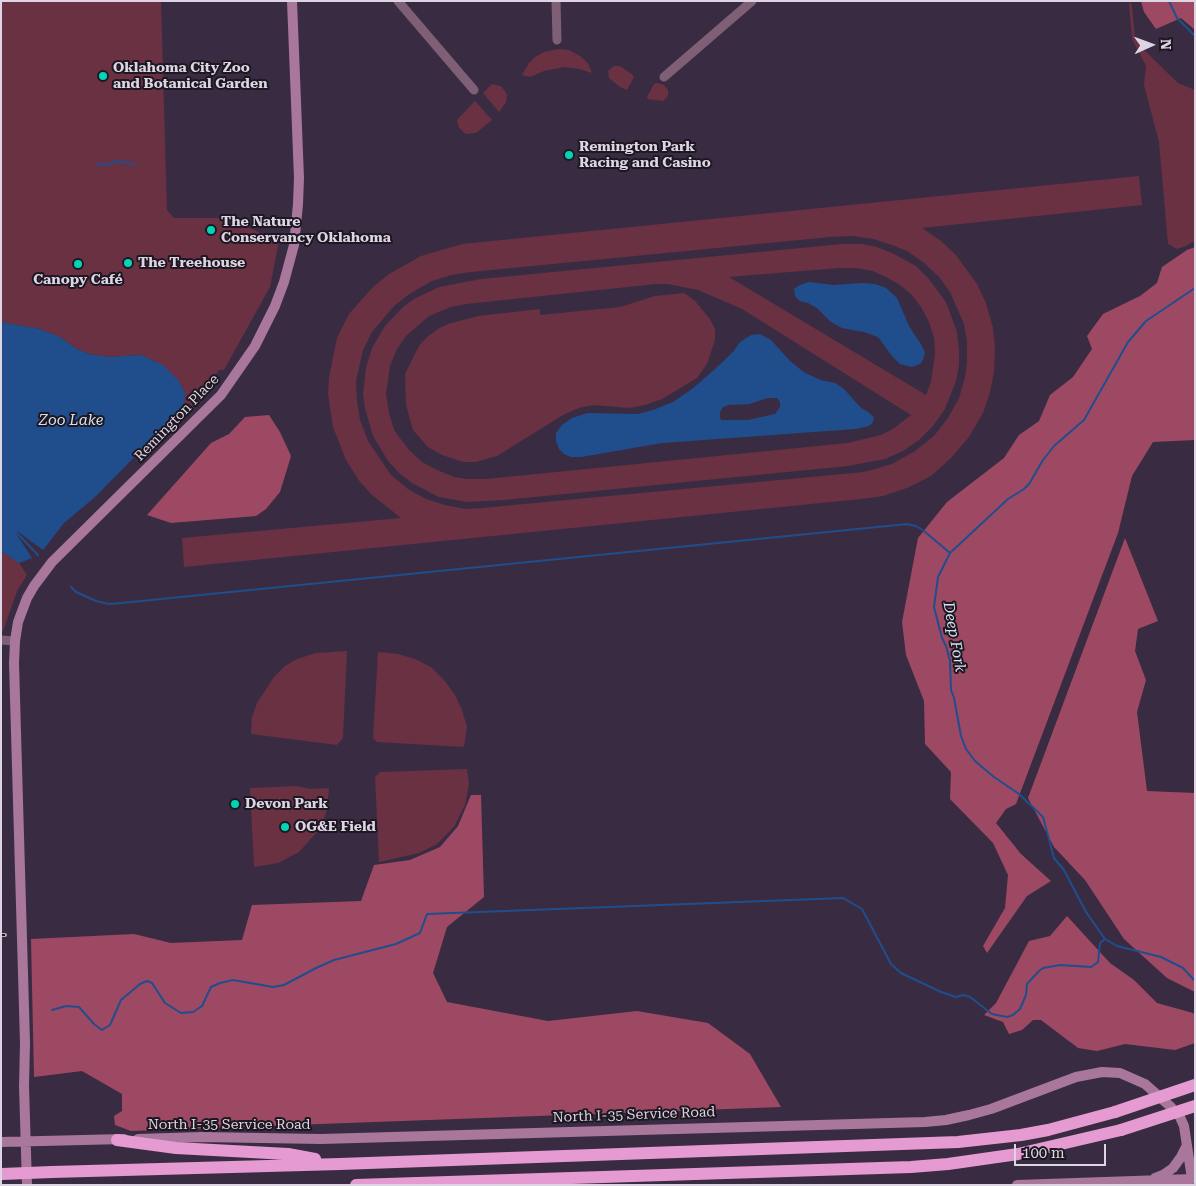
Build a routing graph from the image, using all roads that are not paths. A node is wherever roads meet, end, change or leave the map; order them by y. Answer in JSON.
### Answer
{"nodes":[{"id":1,"x":292,"y":1,"type":"edge"},
{"id":2,"x":398,"y":1,"type":"edge"},
{"id":3,"x":556,"y":1,"type":"edge"},
{"id":4,"x":752,"y":1,"type":"edge"},
{"id":5,"x":557,"y":40,"type":"dead end"},
{"id":6,"x":664,"y":76,"type":"dead end"},
{"id":7,"x":474,"y":90,"type":"dead end"},
{"id":8,"x":1,"y":640,"type":"edge"},
{"id":9,"x":15,"y":642,"type":"junction"},
{"id":10,"x":1195,"y":1085,"type":"edge"},
{"id":11,"x":1195,"y":1106,"type":"edge"},
{"id":12,"x":117,"y":1140,"type":"junction"},
{"id":13,"x":1,"y":1142,"type":"edge"},
{"id":14,"x":26,"y":1142,"type":"junction"},
{"id":15,"x":1186,"y":1147,"type":"junction"},
{"id":16,"x":340,"y":1164,"type":"junction"},
{"id":17,"x":2,"y":1174,"type":"edge"},
{"id":18,"x":1193,"y":1179,"type":"edge"},
{"id":19,"x":495,"y":1180,"type":"junction"},
{"id":20,"x":1140,"y":1181,"type":"junction"},
{"id":21,"x":27,"y":1185,"type":"edge"},
{"id":22,"x":356,"y":1185,"type":"edge"},
{"id":23,"x":529,"y":1185,"type":"edge"},
{"id":24,"x":1017,"y":1185,"type":"edge"}],
"edges":[{"from":1,"to":9,"type":"main road","name":"Remington Place"},
{"from":2,"to":7,"type":"street"},
{"from":3,"to":5,"type":"street"},
{"from":4,"to":6,"type":"street"},
{"from":8,"to":9,"type":"street"},
{"from":9,"to":14,"type":"main road","name":"Remington Place"},
{"from":10,"to":16,"type":"highway","bridge":true},
{"from":11,"to":19,"type":"highway","bridge":true},
{"from":12,"to":14,"type":"main road","name":"North I-35 Service Road"},
{"from":12,"to":15,"type":"main road","name":"North I-35 Service Road"},
{"from":12,"to":16,"type":"highway"},
{"from":13,"to":14,"type":"main road","name":"North I-35 Service Road"},
{"from":14,"to":21,"type":"main road","name":"Remington Place"},
{"from":15,"to":18,"type":"main road","name":"North I-35 Service Road"},
{"from":15,"to":20,"type":"main road"},
{"from":16,"to":17,"type":"highway","bridge":true},
{"from":18,"to":20,"type":"main road"},
{"from":19,"to":22,"type":"highway"},
{"from":19,"to":23,"type":"highway"},
{"from":20,"to":24,"type":"main road"}]}
